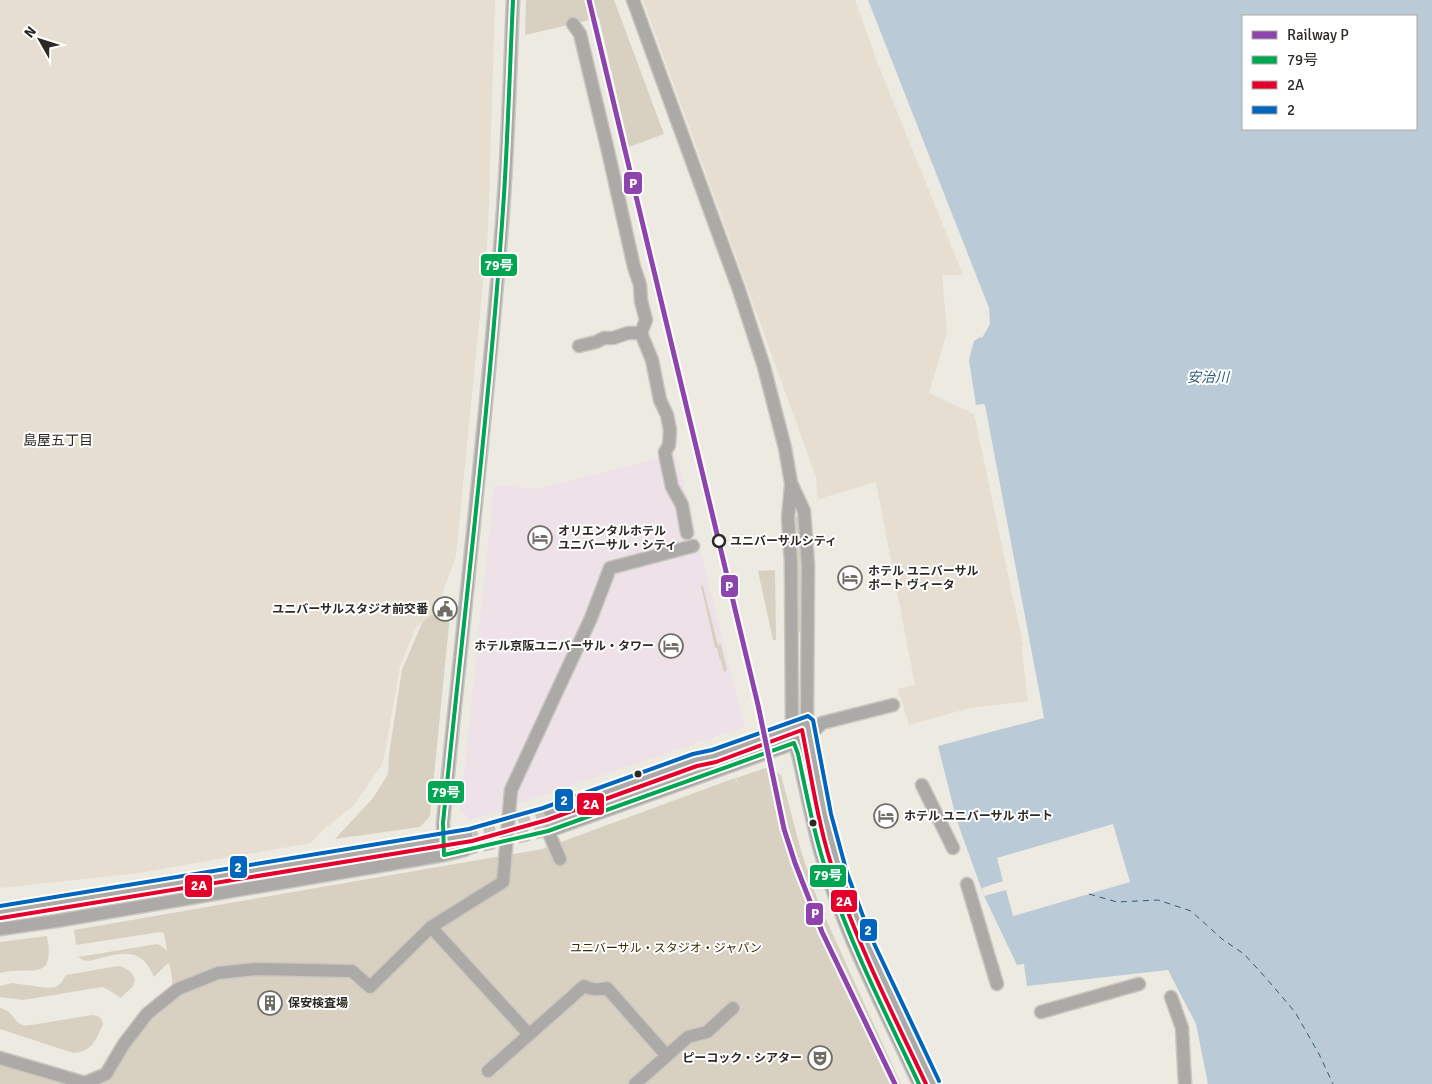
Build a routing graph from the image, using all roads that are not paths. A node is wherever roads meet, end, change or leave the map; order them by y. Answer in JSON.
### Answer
{"nodes":[{"id":1,"x":512,"y":0,"type":"edge"},
{"id":2,"x":633,"y":0,"type":"edge"},
{"id":3,"x":574,"y":24,"type":"dead end"},
{"id":4,"x":641,"y":333,"type":"junction"},
{"id":5,"x":579,"y":346,"type":"dead end"},
{"id":6,"x":791,"y":483,"type":"junction"},
{"id":7,"x":687,"y":533,"type":"dead end"},
{"id":8,"x":693,"y":546,"type":"dead end"},
{"id":9,"x":893,"y":705,"type":"dead end"},
{"id":10,"x":807,"y":722,"type":"junction"},
{"id":11,"x":822,"y":723,"type":"junction"},
{"id":12,"x":792,"y":727,"type":"junction"},
{"id":13,"x":809,"y":736,"type":"junction"},
{"id":14,"x":794,"y":743,"type":"junction"},
{"id":15,"x":922,"y":786,"type":"dead end"},
{"id":16,"x":550,"y":812,"type":"tunnel mouth"},
{"id":17,"x":466,"y":835,"type":"tunnel mouth"},
{"id":18,"x":443,"y":839,"type":"junction"},
{"id":19,"x":954,"y":848,"type":"dead end"},
{"id":20,"x":465,"y":850,"type":"tunnel mouth"},
{"id":21,"x":444,"y":855,"type":"junction"},
{"id":22,"x":560,"y":859,"type":"dead end"},
{"id":23,"x":967,"y":884,"type":"dead end"},
{"id":24,"x":0,"y":912,"type":"edge"},
{"id":25,"x":431,"y":927,"type":"junction"},
{"id":26,"x":0,"y":929,"type":"edge"},
{"id":27,"x":996,"y":984,"type":"dead end"},
{"id":28,"x":1139,"y":984,"type":"dead end"},
{"id":29,"x":1171,"y":997,"type":"dead end"},
{"id":30,"x":733,"y":1008,"type":"dead end"},
{"id":31,"x":1041,"y":1012,"type":"dead end"},
{"id":32,"x":525,"y":1030,"type":"dead end"},
{"id":33,"x":667,"y":1056,"type":"junction"},
{"id":34,"x":0,"y":1058,"type":"edge"},
{"id":35,"x":488,"y":1071,"type":"dead end"},
{"id":36,"x":635,"y":1084,"type":"edge"},
{"id":37,"x":919,"y":1084,"type":"edge"},
{"id":38,"x":932,"y":1084,"type":"edge"},
{"id":39,"x":1185,"y":1084,"type":"edge"}],
"edges":[{"from":1,"to":18,"type":"street"},
{"from":2,"to":6,"type":"street"},
{"from":3,"to":4,"type":"street"},
{"from":4,"to":5,"type":"street"},
{"from":4,"to":7,"type":"street"},
{"from":6,"to":10,"type":"street"},
{"from":6,"to":12,"type":"street"},
{"from":8,"to":25,"type":"street"},
{"from":9,"to":11,"type":"street"},
{"from":10,"to":11,"type":"street"},
{"from":10,"to":12,"type":"street"},
{"from":10,"to":13,"type":"street"},
{"from":11,"to":13,"type":"street"},
{"from":12,"to":14,"type":"street"},
{"from":12,"to":16,"type":"street"},
{"from":13,"to":14,"type":"street"},
{"from":13,"to":38,"type":"street"},
{"from":14,"to":22,"type":"street"},
{"from":14,"to":37,"type":"street"},
{"from":15,"to":19,"type":"street"},
{"from":17,"to":18,"type":"street"},
{"from":18,"to":21,"type":"street"},
{"from":18,"to":24,"type":"street"},
{"from":20,"to":21,"type":"street"},
{"from":21,"to":26,"type":"street"},
{"from":23,"to":27,"type":"street"},
{"from":25,"to":32,"type":"street"},
{"from":25,"to":34,"type":"street"},
{"from":28,"to":31,"type":"street"},
{"from":29,"to":39,"type":"street"},
{"from":30,"to":33,"type":"street"},
{"from":33,"to":35,"type":"street"},
{"from":33,"to":36,"type":"street"}]}
